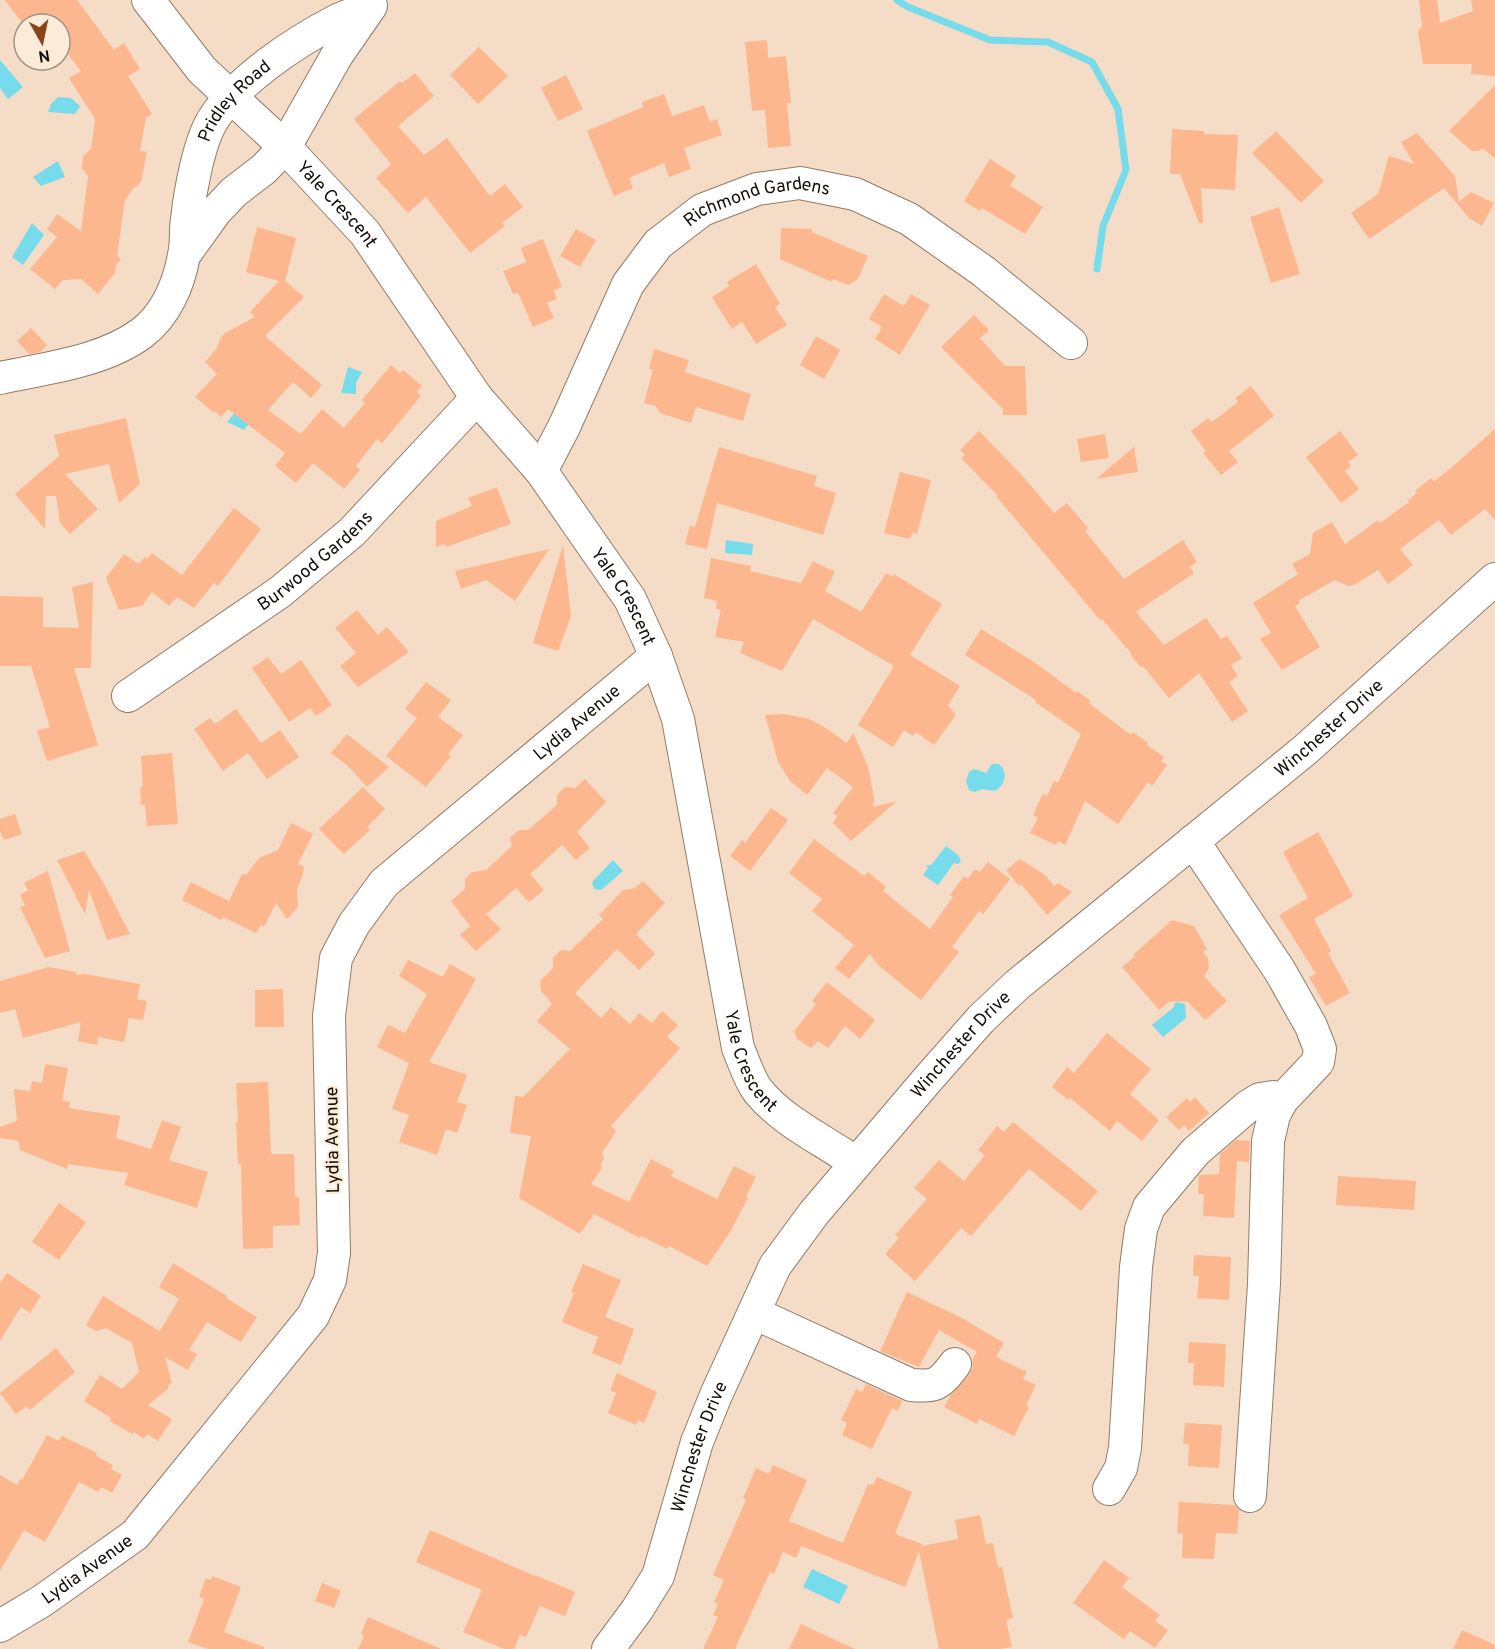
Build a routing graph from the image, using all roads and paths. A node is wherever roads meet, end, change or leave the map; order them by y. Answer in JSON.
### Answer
{"nodes":[{"id":1,"x":148,"y":0,"type":"edge"},
{"id":2,"x":373,"y":4,"type":"edge"},
{"id":3,"x":230,"y":97,"type":"junction"},
{"id":4,"x":285,"y":147,"type":"junction"},
{"id":5,"x":184,"y":254,"type":"junction"},
{"id":6,"x":1071,"y":343,"type":"dead end"},
{"id":7,"x":0,"y":378,"type":"edge"},
{"id":8,"x":477,"y":398,"type":"junction"},
{"id":9,"x":541,"y":471,"type":"junction"},
{"id":10,"x":1495,"y":579,"type":"edge"},
{"id":11,"x":656,"y":656,"type":"junction"},
{"id":12,"x":128,"y":696,"type":"dead end"},
{"id":13,"x":1193,"y":841,"type":"junction"},
{"id":14,"x":1282,"y":1100,"type":"junction"},
{"id":15,"x":856,"y":1163,"type":"junction"},
{"id":16,"x":754,"y":1313,"type":"junction"},
{"id":17,"x":955,"y":1364,"type":"dead end"},
{"id":18,"x":1109,"y":1489,"type":"dead end"},
{"id":19,"x":1250,"y":1496,"type":"dead end"},
{"id":20,"x":0,"y":1626,"type":"edge"},
{"id":21,"x":608,"y":1649,"type":"edge"}],
"edges":[{"from":1,"to":3,"type":"street","name":"Yale Crescent"},
{"from":2,"to":3,"type":"street","name":"Pridley Road"},
{"from":2,"to":4,"type":"street","name":"Pridley Road"},
{"from":3,"to":4,"type":"street","name":"Yale Crescent"},
{"from":3,"to":5,"type":"street","name":"Pridley Road"},
{"from":4,"to":5,"type":"street","name":"Pridley Road"},
{"from":4,"to":8,"type":"street","name":"Yale Crescent"},
{"from":5,"to":7,"type":"street","name":"Pridley Road"},
{"from":6,"to":9,"type":"street","name":"Richmond Gardens"},
{"from":8,"to":9,"type":"street","name":"Yale Crescent"},
{"from":8,"to":12,"type":"street","name":"Burwood Gardens"},
{"from":9,"to":11,"type":"street","name":"Yale Crescent"},
{"from":10,"to":13,"type":"street","name":"Winchester Drive"},
{"from":11,"to":15,"type":"street","name":"Yale Crescent"},
{"from":11,"to":20,"type":"street","name":"Lydia Avenue"},
{"from":13,"to":14,"type":"street"},
{"from":13,"to":15,"type":"street","name":"Winchester Drive"},
{"from":14,"to":18,"type":"street"},
{"from":14,"to":19,"type":"street"},
{"from":15,"to":16,"type":"street","name":"Winchester Drive"},
{"from":16,"to":17,"type":"street"},
{"from":16,"to":21,"type":"street","name":"Winchester Drive"}]}
